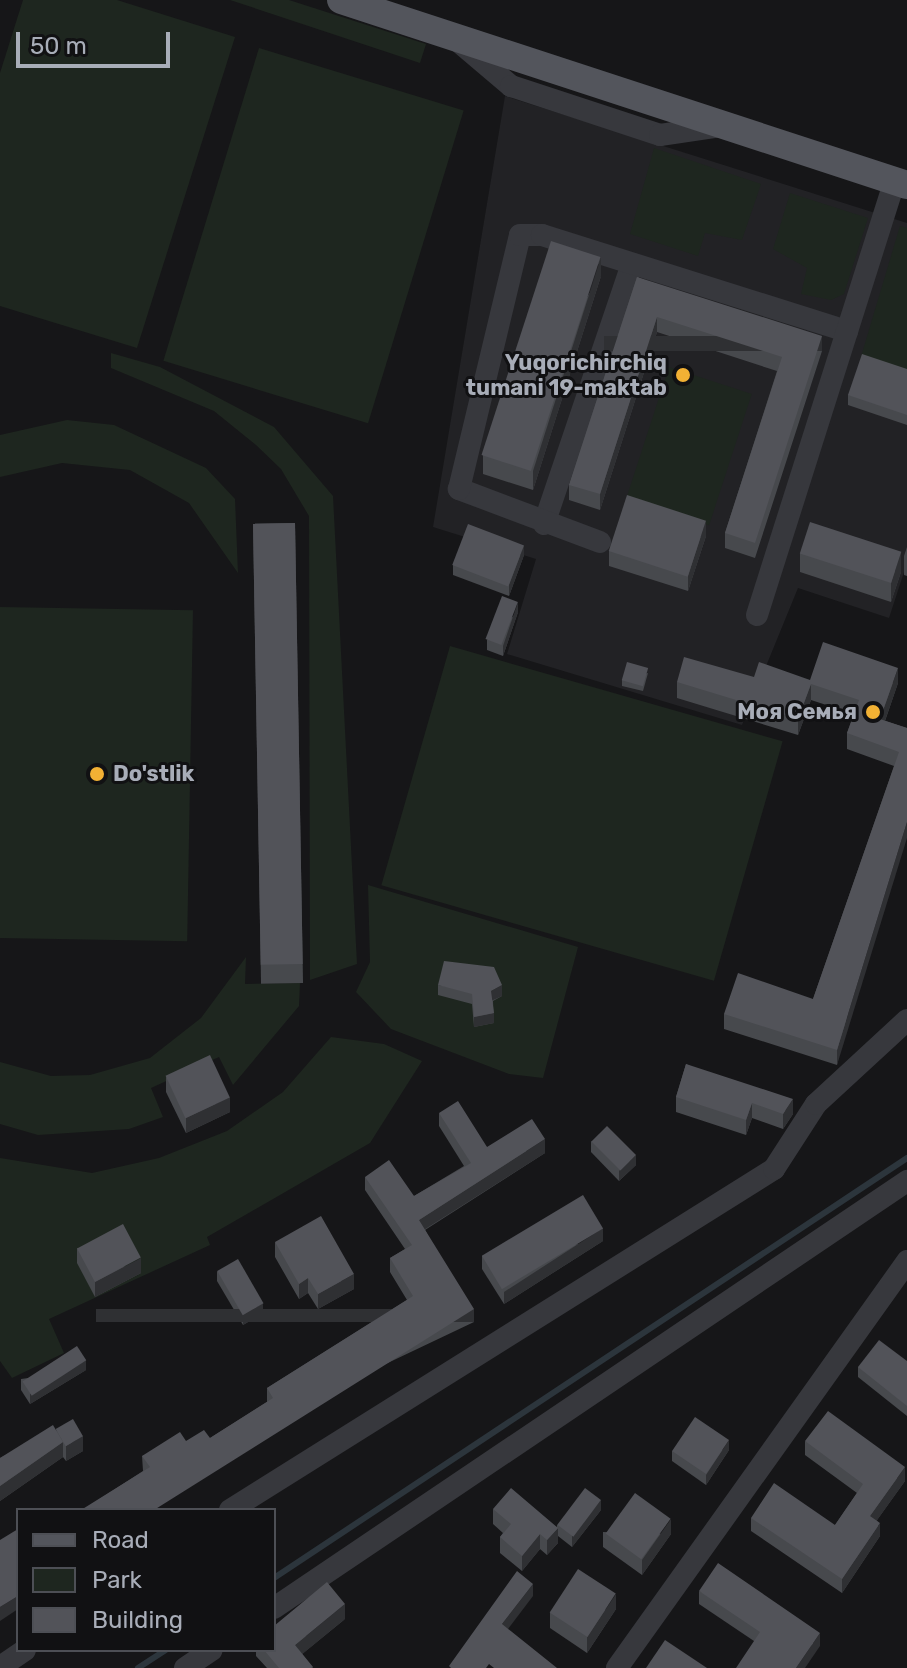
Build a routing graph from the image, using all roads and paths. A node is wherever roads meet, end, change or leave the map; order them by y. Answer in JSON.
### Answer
{"nodes":[{"id":1,"x":341,"y":0,"type":"edge"},
{"id":2,"x":390,"y":0,"type":"edge"},
{"id":3,"x":903,"y":179,"type":"edge"},
{"id":4,"x":632,"y":264,"type":"junction"},
{"id":5,"x":847,"y":331,"type":"junction"},
{"id":6,"x":544,"y":524,"type":"junction"},
{"id":7,"x":600,"y":542,"type":"dead end"},
{"id":8,"x":757,"y":615,"type":"dead end"},
{"id":9,"x":907,"y":1020,"type":"edge"},
{"id":10,"x":907,"y":1181,"type":"edge"},
{"id":11,"x":907,"y":1261,"type":"edge"},
{"id":12,"x":233,"y":1508,"type":"edge"},
{"id":13,"x":276,"y":1607,"type":"edge"},
{"id":14,"x":22,"y":1652,"type":"edge"},
{"id":15,"x":209,"y":1652,"type":"edge"},
{"id":16,"x":0,"y":1667,"type":"edge"},
{"id":17,"x":185,"y":1668,"type":"edge"},
{"id":18,"x":617,"y":1668,"type":"edge"}],
"edges":[{"from":1,"to":3,"type":"main road"},
{"from":2,"to":3,"type":"main road"},
{"from":3,"to":5,"type":"street"},
{"from":4,"to":5,"type":"street"},
{"from":4,"to":6,"type":"street"},
{"from":4,"to":6,"type":"street"},
{"from":5,"to":8,"type":"street"},
{"from":6,"to":7,"type":"street"},
{"from":9,"to":12,"type":"street"},
{"from":10,"to":13,"type":"street"},
{"from":11,"to":18,"type":"street"},
{"from":14,"to":16,"type":"street"},
{"from":15,"to":17,"type":"street"}]}
